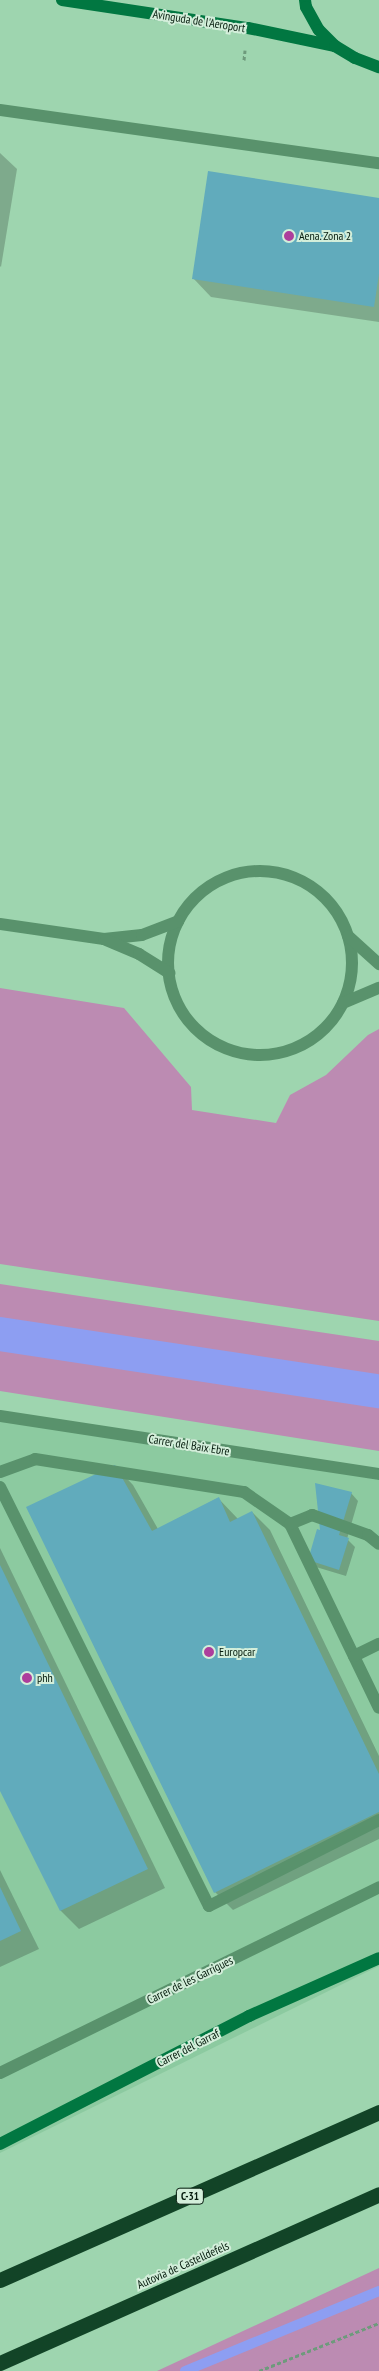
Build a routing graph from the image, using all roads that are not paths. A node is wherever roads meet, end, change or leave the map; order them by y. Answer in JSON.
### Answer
{"nodes":[{"id":1,"x":62,"y":0,"type":"edge"},
{"id":2,"x":305,"y":0,"type":"edge"},
{"id":3,"x":335,"y":46,"type":"junction"},
{"id":4,"x":379,"y":67,"type":"edge"},
{"id":5,"x":0,"y":110,"type":"edge"},
{"id":6,"x":379,"y":163,"type":"edge"},
{"id":7,"x":178,"y":921,"type":"junction"},
{"id":8,"x":0,"y":924,"type":"edge"},
{"id":9,"x":104,"y":939,"type":"junction"},
{"id":10,"x":350,"y":941,"type":"junction"},
{"id":11,"x":379,"y":964,"type":"edge"},
{"id":12,"x":169,"y":973,"type":"junction"},
{"id":13,"x":379,"y":988,"type":"edge"},
{"id":14,"x":343,"y":1003,"type":"junction"},
{"id":15,"x":0,"y":1416,"type":"edge"},
{"id":16,"x":0,"y":1472,"type":"edge"},
{"id":17,"x":379,"y":1474,"type":"edge"},
{"id":18,"x":0,"y":1487,"type":"edge"},
{"id":19,"x":290,"y":1524,"type":"junction"},
{"id":20,"x":379,"y":1544,"type":"edge"},
{"id":21,"x":379,"y":1644,"type":"edge"},
{"id":22,"x":354,"y":1656,"type":"junction"},
{"id":23,"x":379,"y":1708,"type":"edge"},
{"id":24,"x":379,"y":1820,"type":"edge"},
{"id":25,"x":379,"y":1887,"type":"edge"},
{"id":26,"x":379,"y":1958,"type":"edge"},
{"id":27,"x":0,"y":2073,"type":"edge"},
{"id":28,"x":379,"y":2112,"type":"edge"},
{"id":29,"x":0,"y":2144,"type":"edge"},
{"id":30,"x":379,"y":2194,"type":"edge"},
{"id":31,"x":0,"y":2280,"type":"edge"},
{"id":32,"x":0,"y":2363,"type":"edge"}],
"edges":[{"from":1,"to":3,"type":"main road","name":"Avinguda de l'Aeroport"},
{"from":2,"to":3,"type":"main road","name":"Avinguda de l'Aeroport"},
{"from":3,"to":4,"type":"main road","name":"Avinguda de l'Aeroport"},
{"from":5,"to":6,"type":"street"},
{"from":7,"to":9,"type":"street"},
{"from":7,"to":10,"type":"street"},
{"from":7,"to":12,"type":"street"},
{"from":8,"to":9,"type":"street"},
{"from":9,"to":12,"type":"street"},
{"from":10,"to":11,"type":"street"},
{"from":10,"to":14,"type":"street"},
{"from":12,"to":14,"type":"street"},
{"from":13,"to":14,"type":"street"},
{"from":15,"to":17,"type":"street","name":"Carrer del Baix Ebre"},
{"from":16,"to":19,"type":"street"},
{"from":18,"to":24,"type":"street"},
{"from":19,"to":20,"type":"street"},
{"from":19,"to":22,"type":"street"},
{"from":21,"to":22,"type":"street"},
{"from":22,"to":23,"type":"street"},
{"from":25,"to":27,"type":"street","name":"Carrer de les Garrigues"},
{"from":26,"to":29,"type":"main road","name":"Carrer del Garraf"},
{"from":28,"to":31,"type":"highway","number":"C-31"},
{"from":30,"to":32,"type":"highway","name":"Autovia de Castelldefels"}]}
